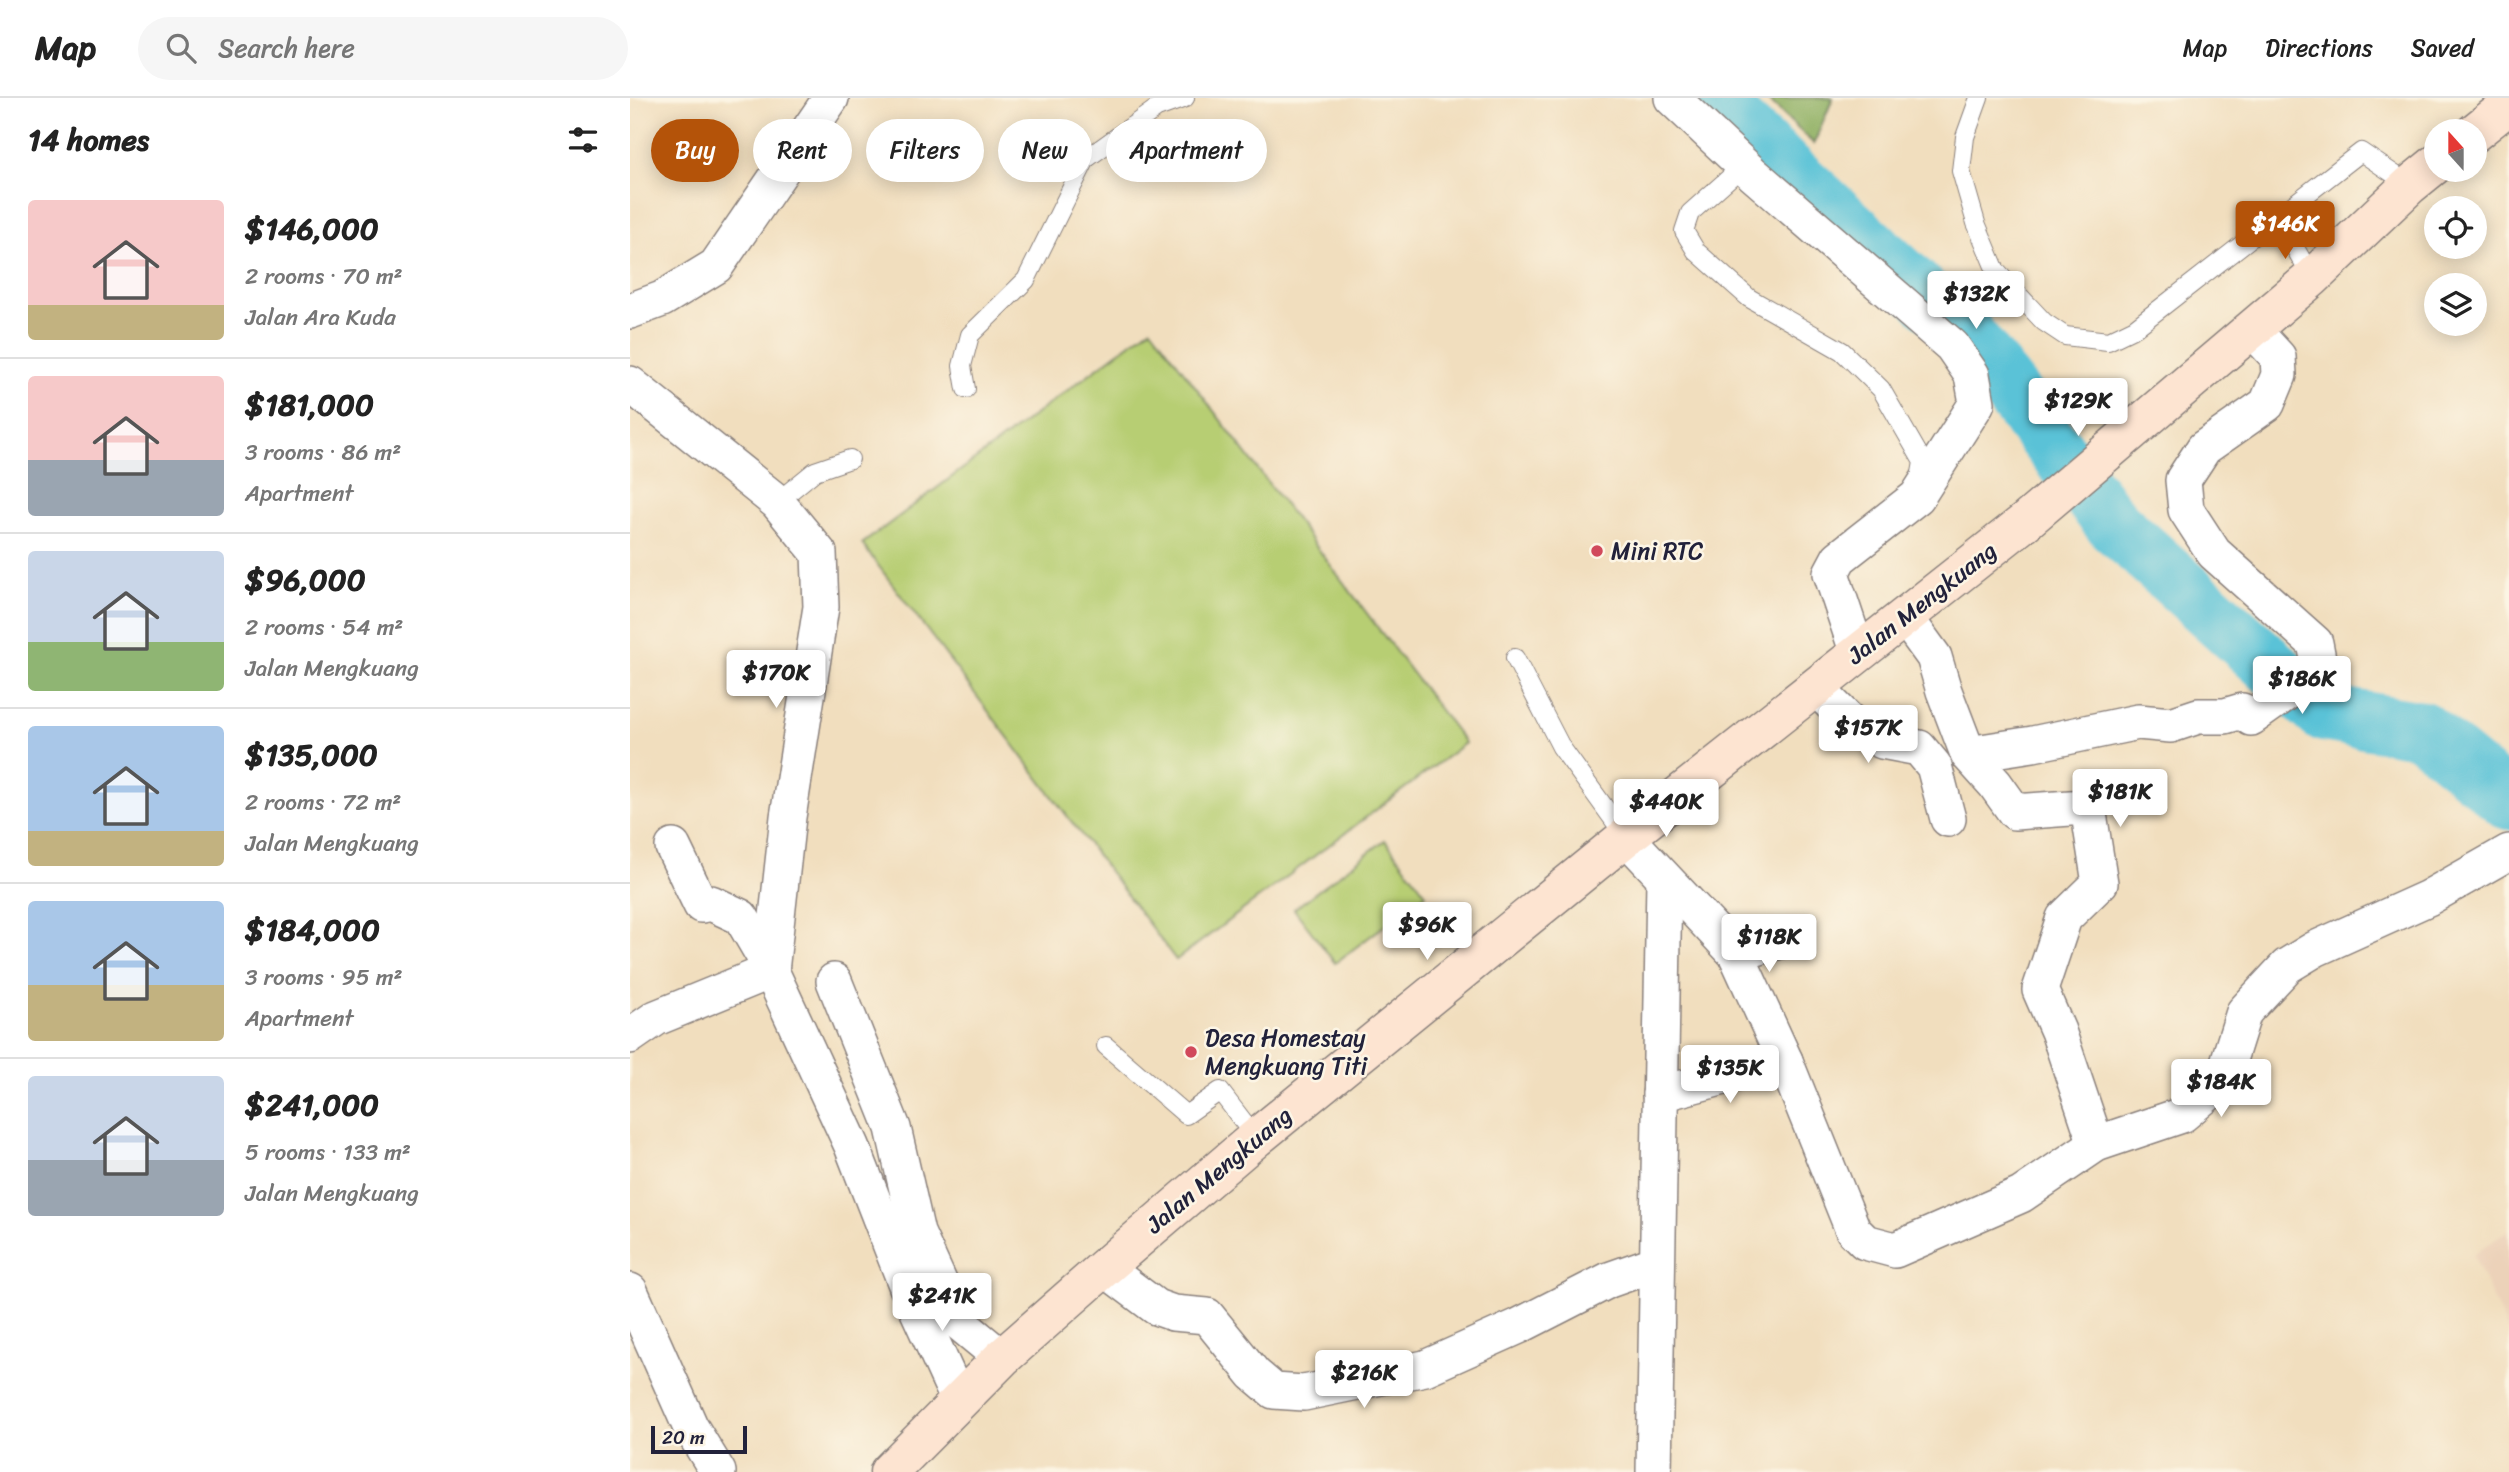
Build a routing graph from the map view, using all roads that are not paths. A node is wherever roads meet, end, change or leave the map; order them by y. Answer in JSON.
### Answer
{"nodes":[{"id":1,"x":831,"y":98,"type":"edge"},
{"id":2,"x":1185,"y":98,"type":"edge"},
{"id":3,"x":1672,"y":98,"type":"edge"},
{"id":4,"x":1979,"y":98,"type":"edge"},
{"id":5,"x":2509,"y":105,"type":"edge"},
{"id":6,"x":2487,"y":123,"type":"edge"},
{"id":7,"x":1744,"y":165,"type":"junction"},
{"id":8,"x":2423,"y":174,"type":"edge"},
{"id":9,"x":2277,"y":216,"type":"junction"},
{"id":10,"x":2312,"y":278,"type":"junction"},
{"id":11,"x":630,"y":311,"type":"edge"},
{"id":12,"x":2252,"y":329,"type":"junction"},
{"id":13,"x":630,"y":384,"type":"edge"},
{"id":14,"x":966,"y":389,"type":"dead end"},
{"id":15,"x":850,"y":458,"type":"dead end"},
{"id":16,"x":1917,"y":497,"type":"junction"},
{"id":17,"x":777,"y":502,"type":"junction"},
{"id":18,"x":1905,"y":617,"type":"junction"},
{"id":19,"x":1857,"y":654,"type":"junction"},
{"id":20,"x":1515,"y":658,"type":"dead end"},
{"id":21,"x":1816,"y":688,"type":"junction"},
{"id":22,"x":1968,"y":754,"type":"junction"},
{"id":23,"x":1948,"y":819,"type":"dead end"},
{"id":24,"x":1626,"y":837,"type":"junction"},
{"id":25,"x":673,"y":847,"type":"dead end"},
{"id":26,"x":2509,"y":852,"type":"edge"},
{"id":27,"x":1664,"y":879,"type":"junction"},
{"id":28,"x":1786,"y":939,"type":"dead end"},
{"id":29,"x":1736,"y":954,"type":"junction"},
{"id":30,"x":771,"y":971,"type":"junction"},
{"id":31,"x":834,"y":981,"type":"dead end"},
{"id":32,"x":630,"y":1036,"type":"edge"},
{"id":33,"x":1105,"y":1046,"type":"dead end"},
{"id":34,"x":1785,"y":1061,"type":"junction"},
{"id":35,"x":1660,"y":1094,"type":"junction"},
{"id":36,"x":892,"y":1128,"type":"junction"},
{"id":37,"x":1256,"y":1138,"type":"junction"},
{"id":38,"x":2096,"y":1144,"type":"junction"},
{"id":39,"x":852,"y":1146,"type":"junction"},
{"id":40,"x":1657,"y":1263,"type":"junction"},
{"id":41,"x":1104,"y":1268,"type":"junction"},
{"id":42,"x":630,"y":1291,"type":"edge"},
{"id":43,"x":990,"y":1349,"type":"junction"},
{"id":44,"x":951,"y":1385,"type":"junction"},
{"id":45,"x":718,"y":1472,"type":"edge"},
{"id":46,"x":889,"y":1472,"type":"edge"},
{"id":47,"x":1654,"y":1472,"type":"edge"}],
"edges":[{"from":1,"to":11,"type":"street"},
{"from":2,"to":14,"type":"lane"},
{"from":3,"to":7,"type":"street"},
{"from":4,"to":9,"type":"lane"},
{"from":5,"to":6,"type":"main road"},
{"from":7,"to":16,"type":"street"},
{"from":7,"to":16,"type":"lane"},
{"from":8,"to":9,"type":"lane"},
{"from":8,"to":10,"type":"main road","name":"Jalan Mengkuang"},
{"from":9,"to":10,"type":"lane"},
{"from":10,"to":12,"type":"main road","name":"Jalan Mengkuang"},
{"from":12,"to":18,"type":"main road","name":"Jalan Mengkuang"},
{"from":12,"to":22,"type":"street"},
{"from":13,"to":17,"type":"street"},
{"from":15,"to":17,"type":"lane"},
{"from":16,"to":19,"type":"street"},
{"from":17,"to":30,"type":"street"},
{"from":18,"to":19,"type":"main road","name":"Jalan Mengkuang"},
{"from":18,"to":22,"type":"street"},
{"from":19,"to":21,"type":"main road","name":"Jalan Mengkuang"},
{"from":20,"to":24,"type":"lane"},
{"from":21,"to":23,"type":"street"},
{"from":21,"to":24,"type":"main road","name":"Jalan Mengkuang"},
{"from":22,"to":38,"type":"street"},
{"from":24,"to":27,"type":"street"},
{"from":24,"to":37,"type":"main road","name":"Jalan Mengkuang"},
{"from":25,"to":30,"type":"street"},
{"from":26,"to":38,"type":"street"},
{"from":27,"to":29,"type":"street"},
{"from":27,"to":35,"type":"street"},
{"from":28,"to":29,"type":"street"},
{"from":29,"to":34,"type":"street"},
{"from":30,"to":32,"type":"street"},
{"from":30,"to":39,"type":"street"},
{"from":31,"to":36,"type":"street"},
{"from":33,"to":37,"type":"lane"},
{"from":34,"to":35,"type":"street"},
{"from":34,"to":38,"type":"street"},
{"from":35,"to":40,"type":"street"},
{"from":36,"to":39,"type":"street"},
{"from":36,"to":43,"type":"street"},
{"from":37,"to":41,"type":"main road","name":"Jalan Mengkuang"},
{"from":39,"to":44,"type":"street"},
{"from":40,"to":41,"type":"street"},
{"from":40,"to":47,"type":"street"},
{"from":41,"to":43,"type":"main road","name":"Jalan Mengkuang"},
{"from":42,"to":45,"type":"street"},
{"from":43,"to":44,"type":"main road","name":"Jalan Mengkuang"},
{"from":44,"to":46,"type":"main road","name":"Jalan Mengkuang"}]}
